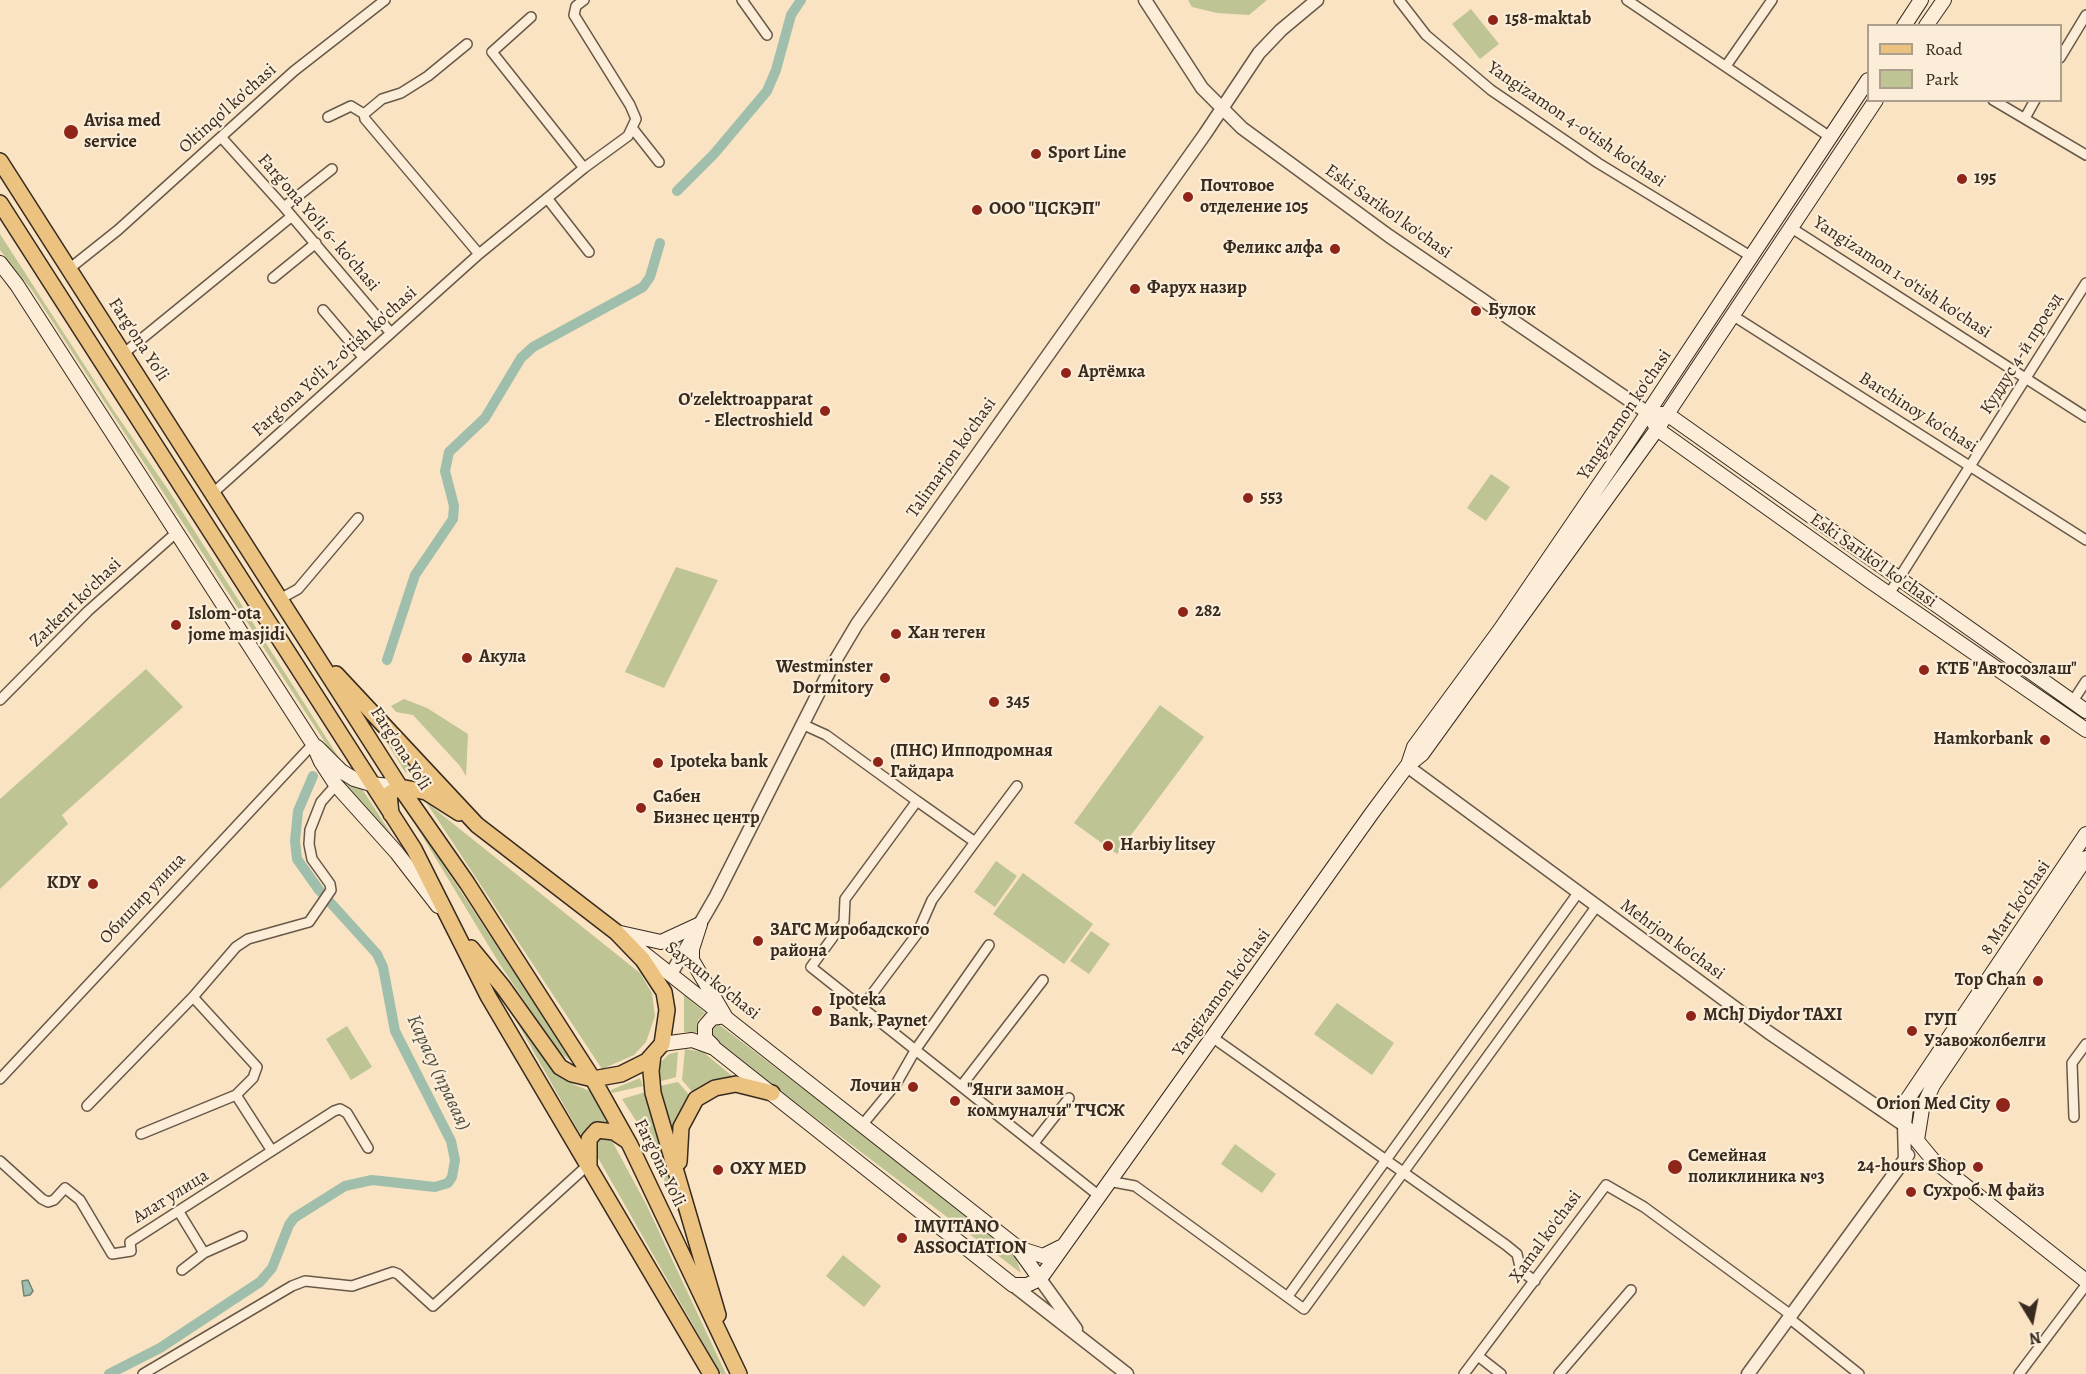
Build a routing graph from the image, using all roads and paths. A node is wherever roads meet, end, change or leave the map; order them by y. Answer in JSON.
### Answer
{"nodes":[{"id":1,"x":385,"y":0,"type":"edge"},
{"id":2,"x":584,"y":0,"type":"edge"},
{"id":3,"x":742,"y":0,"type":"edge"},
{"id":4,"x":1145,"y":0,"type":"edge"},
{"id":5,"x":1317,"y":0,"type":"edge"},
{"id":6,"x":1398,"y":0,"type":"edge"},
{"id":7,"x":1627,"y":0,"type":"edge"},
{"id":8,"x":1772,"y":0,"type":"edge"},
{"id":9,"x":1921,"y":0,"type":"edge"},
{"id":10,"x":1944,"y":0,"type":"edge"},
{"id":11,"x":2086,"y":15,"type":"edge"},
{"id":12,"x":531,"y":17,"type":"dead end"},
{"id":13,"x":1905,"y":24,"type":"edge"},
{"id":14,"x":1927,"y":24,"type":"edge"},
{"id":15,"x":2082,"y":32,"type":"edge"},
{"id":16,"x":767,"y":35,"type":"dead end"},
{"id":17,"x":467,"y":44,"type":"dead end"},
{"id":18,"x":2062,"y":57,"type":"edge"},
{"id":19,"x":1726,"y":66,"type":"junction"},
{"id":20,"x":1867,"y":83,"type":"edge"},
{"id":21,"x":1874,"y":102,"type":"edge"},
{"id":22,"x":1997,"y":102,"type":"edge"},
{"id":23,"x":2034,"y":102,"type":"edge"},
{"id":24,"x":1221,"y":109,"type":"junction"},
{"id":25,"x":364,"y":114,"type":"junction"},
{"id":26,"x":328,"y":117,"type":"dead end"},
{"id":27,"x":2025,"y":118,"type":"junction"},
{"id":28,"x":633,"y":129,"type":"junction"},
{"id":29,"x":221,"y":137,"type":"junction"},
{"id":30,"x":1830,"y":137,"type":"junction"},
{"id":31,"x":2086,"y":155,"type":"edge"},
{"id":32,"x":0,"y":161,"type":"edge"},
{"id":33,"x":659,"y":162,"type":"dead end"},
{"id":34,"x":584,"y":168,"type":"junction"},
{"id":35,"x":332,"y":169,"type":"dead end"},
{"id":36,"x":548,"y":198,"type":"junction"},
{"id":37,"x":0,"y":203,"type":"edge"},
{"id":38,"x":284,"y":207,"type":"junction"},
{"id":39,"x":292,"y":216,"type":"junction"},
{"id":40,"x":1790,"y":226,"type":"junction"},
{"id":41,"x":316,"y":243,"type":"junction"},
{"id":42,"x":589,"y":252,"type":"dead end"},
{"id":43,"x":479,"y":254,"type":"junction"},
{"id":44,"x":1752,"y":257,"type":"junction"},
{"id":45,"x":0,"y":262,"type":"edge"},
{"id":46,"x":69,"y":268,"type":"junction"},
{"id":47,"x":273,"y":278,"type":"dead end"},
{"id":48,"x":2086,"y":284,"type":"edge"},
{"id":49,"x":324,"y":310,"type":"dead end"},
{"id":50,"x":1732,"y":315,"type":"junction"},
{"id":51,"x":390,"y":332,"type":"junction"},
{"id":52,"x":123,"y":354,"type":"junction"},
{"id":53,"x":363,"y":357,"type":"junction"},
{"id":54,"x":2026,"y":378,"type":"junction"},
{"id":55,"x":1648,"y":413,"type":"junction"},
{"id":56,"x":1667,"y":414,"type":"junction"},
{"id":57,"x":2086,"y":417,"type":"edge"},
{"id":58,"x":1657,"y":429,"type":"junction"},
{"id":59,"x":1971,"y":466,"type":"junction"},
{"id":60,"x":213,"y":494,"type":"junction"},
{"id":61,"x":358,"y":518,"type":"dead end"},
{"id":62,"x":177,"y":532,"type":"junction"},
{"id":63,"x":2086,"y":540,"type":"edge"},
{"id":64,"x":1899,"y":580,"type":"junction"},
{"id":65,"x":1889,"y":594,"type":"junction"},
{"id":66,"x":280,"y":599,"type":"junction"},
{"id":67,"x":315,"y":652,"type":"junction"},
{"id":68,"x":2086,"y":681,"type":"edge"},
{"id":69,"x":0,"y":700,"type":"edge"},
{"id":70,"x":2073,"y":701,"type":"junction"},
{"id":71,"x":2086,"y":711,"type":"edge"},
{"id":72,"x":804,"y":725,"type":"junction"},
{"id":73,"x":2086,"y":730,"type":"edge"},
{"id":74,"x":313,"y":744,"type":"junction"},
{"id":75,"x":1407,"y":766,"type":"junction"},
{"id":76,"x":371,"y":784,"type":"junction"},
{"id":77,"x":336,"y":785,"type":"junction"},
{"id":78,"x":1017,"y":786,"type":"dead end"},
{"id":79,"x":400,"y":787,"type":"junction"},
{"id":80,"x":917,"y":801,"type":"junction"},
{"id":81,"x":391,"y":814,"type":"junction"},
{"id":82,"x":477,"y":825,"type":"junction"},
{"id":83,"x":2086,"y":834,"type":"edge"},
{"id":84,"x":975,"y":842,"type":"junction"},
{"id":85,"x":2086,"y":858,"type":"edge"},
{"id":86,"x":1578,"y":893,"type":"junction"},
{"id":87,"x":1596,"y":907,"type":"junction"},
{"id":88,"x":700,"y":924,"type":"junction"},
{"id":89,"x":452,"y":925,"type":"junction"},
{"id":90,"x":616,"y":932,"type":"junction"},
{"id":91,"x":989,"y":945,"type":"dead end"},
{"id":92,"x":672,"y":974,"type":"junction"},
{"id":93,"x":1043,"y":980,"type":"dead end"},
{"id":94,"x":194,"y":996,"type":"junction"},
{"id":95,"x":666,"y":1001,"type":"junction"},
{"id":96,"x":862,"y":1006,"type":"junction"},
{"id":97,"x":725,"y":1016,"type":"junction"},
{"id":98,"x":1212,"y":1036,"type":"junction"},
{"id":99,"x":2086,"y":1044,"type":"edge"},
{"id":100,"x":714,"y":1048,"type":"junction"},
{"id":101,"x":657,"y":1049,"type":"junction"},
{"id":102,"x":916,"y":1050,"type":"junction"},
{"id":103,"x":267,"y":1062,"type":"dead end"},
{"id":104,"x":257,"y":1067,"type":"junction"},
{"id":105,"x":0,"y":1079,"type":"edge"},
{"id":106,"x":593,"y":1079,"type":"junction"},
{"id":107,"x":962,"y":1085,"type":"junction"},
{"id":108,"x":772,"y":1093,"type":"junction"},
{"id":109,"x":236,"y":1095,"type":"junction"},
{"id":110,"x":1069,"y":1098,"type":"dead end"},
{"id":111,"x":1907,"y":1100,"type":"junction"},
{"id":112,"x":87,"y":1106,"type":"dead end"},
{"id":113,"x":1881,"y":1108,"type":"junction"},
{"id":114,"x":2074,"y":1118,"type":"dead end"},
{"id":115,"x":863,"y":1124,"type":"junction"},
{"id":116,"x":1904,"y":1125,"type":"junction"},
{"id":117,"x":141,"y":1134,"type":"dead end"},
{"id":118,"x":1917,"y":1140,"type":"junction"},
{"id":119,"x":1034,"y":1143,"type":"junction"},
{"id":120,"x":630,"y":1144,"type":"junction"},
{"id":121,"x":368,"y":1148,"type":"dead end"},
{"id":122,"x":272,"y":1151,"type":"junction"},
{"id":123,"x":1386,"y":1160,"type":"junction"},
{"id":124,"x":1905,"y":1160,"type":"junction"},
{"id":125,"x":1933,"y":1160,"type":"junction"},
{"id":126,"x":0,"y":1161,"type":"edge"},
{"id":127,"x":589,"y":1164,"type":"junction"},
{"id":128,"x":1404,"y":1172,"type":"junction"},
{"id":129,"x":679,"y":1177,"type":"junction"},
{"id":130,"x":1108,"y":1180,"type":"junction"},
{"id":131,"x":1098,"y":1195,"type":"junction"},
{"id":132,"x":179,"y":1212,"type":"junction"},
{"id":133,"x":242,"y":1236,"type":"dead end"},
{"id":134,"x":1067,"y":1241,"type":"junction"},
{"id":135,"x":1017,"y":1247,"type":"junction"},
{"id":136,"x":204,"y":1253,"type":"junction"},
{"id":137,"x":183,"y":1270,"type":"dead end"},
{"id":138,"x":2086,"y":1272,"type":"edge"},
{"id":139,"x":1040,"y":1279,"type":"junction"},
{"id":140,"x":1535,"y":1281,"type":"junction"},
{"id":141,"x":2086,"y":1283,"type":"edge"},
{"id":142,"x":1013,"y":1285,"type":"junction"},
{"id":143,"x":1631,"y":1290,"type":"dead end"},
{"id":144,"x":1287,"y":1296,"type":"junction"},
{"id":145,"x":1790,"y":1317,"type":"junction"},
{"id":146,"x":1084,"y":1339,"type":"junction"},
{"id":147,"x":1478,"y":1356,"type":"junction"},
{"id":148,"x":730,"y":1358,"type":"junction"},
{"id":149,"x":143,"y":1374,"type":"edge"},
{"id":150,"x":711,"y":1374,"type":"edge"},
{"id":151,"x":739,"y":1374,"type":"edge"},
{"id":152,"x":1127,"y":1374,"type":"edge"},
{"id":153,"x":1464,"y":1374,"type":"edge"},
{"id":154,"x":1501,"y":1374,"type":"edge"},
{"id":155,"x":1558,"y":1374,"type":"edge"},
{"id":156,"x":1748,"y":1374,"type":"edge"},
{"id":157,"x":1860,"y":1374,"type":"edge"},
{"id":158,"x":2019,"y":1374,"type":"edge"}],
"edges":[{"from":1,"to":29,"type":"street","name":"Oltinqo'l ko'chasi"},
{"from":2,"to":28,"type":"street"},
{"from":3,"to":16,"type":"street"},
{"from":4,"to":24,"type":"street","name":"Eski Sariko'l ko'chasi"},
{"from":5,"to":24,"type":"street","name":"Talimarjon ko'chasi"},
{"from":6,"to":44,"type":"street","name":"Yangizamon 4-o'tish ko'chasi"},
{"from":7,"to":19,"type":"street"},
{"from":8,"to":19,"type":"street"},
{"from":9,"to":13,"type":"main road"},
{"from":10,"to":14,"type":"main road"},
{"from":11,"to":15,"type":"street"},
{"from":12,"to":34,"type":"street"},
{"from":15,"to":18,"type":"street"},
{"from":17,"to":25,"type":"street"},
{"from":19,"to":30,"type":"street"},
{"from":20,"to":30,"type":"main road","name":"Yangizamon ko'chasi"},
{"from":21,"to":40,"type":"main road","name":"Yangizamon ko'chasi"},
{"from":22,"to":27,"type":"street"},
{"from":23,"to":27,"type":"street"},
{"from":24,"to":55,"type":"street","name":"Eski Sariko'l ko'chasi"},
{"from":24,"to":72,"type":"street","name":"Talimarjon ko'chasi"},
{"from":25,"to":26,"type":"street"},
{"from":25,"to":43,"type":"street"},
{"from":27,"to":31,"type":"street"},
{"from":28,"to":33,"type":"street"},
{"from":28,"to":34,"type":"street","name":"Farg'ona Yo'li 2-o'tish ko'chasi"},
{"from":29,"to":38,"type":"street","name":"Farg'ona Yo'li 6- ko'chasi"},
{"from":29,"to":46,"type":"street","name":"Oltinqo'l ko'chasi"},
{"from":30,"to":44,"type":"main road","name":"Yangizamon ko'chasi"},
{"from":32,"to":46,"type":"main road","name":"Farg'ona Yo'li"},
{"from":34,"to":36,"type":"street","name":"Farg'ona Yo'li 2-o'tish ko'chasi"},
{"from":35,"to":38,"type":"street"},
{"from":36,"to":42,"type":"street"},
{"from":36,"to":43,"type":"street","name":"Farg'ona Yo'li 2-o'tish ko'chasi"},
{"from":37,"to":76,"type":"main road"},
{"from":38,"to":39,"type":"street","name":"Farg'ona Yo'li 6- ko'chasi"},
{"from":39,"to":41,"type":"street","name":"Farg'ona Yo'li 6- ko'chasi"},
{"from":39,"to":52,"type":"street"},
{"from":40,"to":50,"type":"main road","name":"Yangizamon ko'chasi"},
{"from":40,"to":54,"type":"street","name":"Yangizamon 1-o'tish ko'chasi"},
{"from":41,"to":47,"type":"street"},
{"from":41,"to":51,"type":"street","name":"Farg'ona Yo'li 6- ko'chasi"},
{"from":43,"to":51,"type":"street","name":"Farg'ona Yo'li 2-o'tish ko'chasi"},
{"from":44,"to":55,"type":"main road","name":"Yangizamon ko'chasi"},
{"from":45,"to":62,"type":"main road"},
{"from":46,"to":52,"type":"main road","name":"Farg'ona Yo'li"},
{"from":48,"to":54,"type":"street","name":"Куддус 4-й проезд"},
{"from":49,"to":53,"type":"street"},
{"from":50,"to":56,"type":"main road","name":"Yangizamon ko'chasi"},
{"from":50,"to":59,"type":"street","name":"Barchinoy ko'chasi"},
{"from":51,"to":53,"type":"street","name":"Farg'ona Yo'li 2-o'tish ko'chasi"},
{"from":52,"to":60,"type":"main road","name":"Farg'ona Yo'li"},
{"from":53,"to":60,"type":"street","name":"Farg'ona Yo'li 2-o'tish ko'chasi"},
{"from":54,"to":57,"type":"street","name":"Yangizamon 1-o'tish ko'chasi"},
{"from":54,"to":59,"type":"street","name":"Куддус 4-й проезд"},
{"from":55,"to":56,"type":"main road"},
{"from":55,"to":58,"type":"main road","name":"Eski Sariko'l ko'chasi"},
{"from":55,"to":75,"type":"main road","name":"Yangizamon ko'chasi"},
{"from":56,"to":58,"type":"main road","name":"Yangizamon ko'chasi"},
{"from":56,"to":64,"type":"main road","name":"Eski Sariko'l ko'chasi"},
{"from":58,"to":65,"type":"main road","name":"Eski Sariko'l ko'chasi"},
{"from":58,"to":75,"type":"main road","name":"Yangizamon ko'chasi"},
{"from":59,"to":63,"type":"street","name":"Barchinoy ko'chasi"},
{"from":59,"to":64,"type":"street","name":"Куддус 4-й проезд"},
{"from":60,"to":66,"type":"main road","name":"Farg'ona Yo'li"},
{"from":61,"to":66,"type":"street"},
{"from":62,"to":69,"type":"street","name":"Zarkent ko'chasi"},
{"from":62,"to":74,"type":"main road"},
{"from":64,"to":65,"type":"street","name":"Куддус 4-й проезд"},
{"from":64,"to":70,"type":"main road","name":"Eski Sariko'l ko'chasi"},
{"from":65,"to":73,"type":"main road","name":"Eski Sariko'l ko'chasi"},
{"from":66,"to":67,"type":"main road","name":"Farg'ona Yo'li"},
{"from":67,"to":79,"type":"main road","name":"Farg'ona Yo'li"},
{"from":67,"to":82,"type":"main road","name":"Sayxun ko'chasi"},
{"from":68,"to":70,"type":"street"},
{"from":70,"to":71,"type":"main road","name":"Eski Sariko'l ko'chasi"},
{"from":72,"to":80,"type":"street"},
{"from":72,"to":88,"type":"street","name":"Talimarjon ko'chasi"},
{"from":74,"to":76,"type":"main road"},
{"from":74,"to":77,"type":"main road"},
{"from":74,"to":105,"type":"street","name":"Обишир улица"},
{"from":75,"to":86,"type":"street","name":"Mehrjon ko'chasi"},
{"from":75,"to":98,"type":"main road","name":"Yangizamon ko'chasi"},
{"from":76,"to":79,"type":"main road"},
{"from":76,"to":81,"type":"main road"},
{"from":77,"to":89,"type":"main road"},
{"from":77,"to":94,"type":"street"},
{"from":78,"to":84,"type":"street"},
{"from":79,"to":81,"type":"main road"},
{"from":79,"to":82,"type":"main road"},
{"from":79,"to":106,"type":"main road","name":"Farg'ona Yo'li"},
{"from":80,"to":84,"type":"street"},
{"from":80,"to":96,"type":"street"},
{"from":81,"to":89,"type":"main road"},
{"from":82,"to":90,"type":"main road","name":"Sayxun ko'chasi"},
{"from":83,"to":111,"type":"main road","name":"8 Mart ko'chasi"},
{"from":84,"to":96,"type":"street"},
{"from":85,"to":118,"type":"main road","name":"8 Mart ko'chasi"},
{"from":86,"to":87,"type":"street","name":"Mehrjon ko'chasi"},
{"from":86,"to":123,"type":"street"},
{"from":87,"to":113,"type":"street","name":"Mehrjon ko'chasi"},
{"from":87,"to":128,"type":"street"},
{"from":88,"to":90,"type":"main road"},
{"from":88,"to":92,"type":"street","name":"Talimarjon ko'chasi"},
{"from":88,"to":97,"type":"main road"},
{"from":89,"to":106,"type":"main road"},
{"from":89,"to":127,"type":"main road"},
{"from":90,"to":92,"type":"main road","name":"Sayxun ko'chasi"},
{"from":90,"to":95,"type":"main road"},
{"from":91,"to":102,"type":"street"},
{"from":92,"to":95,"type":"main road"},
{"from":92,"to":97,"type":"main road","name":"Sayxun ko'chasi"},
{"from":93,"to":107,"type":"street"},
{"from":94,"to":104,"type":"street"},
{"from":94,"to":112,"type":"street"},
{"from":95,"to":101,"type":"main road"},
{"from":96,"to":102,"type":"street"},
{"from":97,"to":100,"type":"main road"},
{"from":97,"to":115,"type":"main road","name":"Sayxun ko'chasi"},
{"from":98,"to":123,"type":"street"},
{"from":98,"to":130,"type":"main road","name":"Yangizamon ko'chasi"},
{"from":99,"to":114,"type":"street"},
{"from":100,"to":101,"type":"main road","name":"Sayxun ko'chasi"},
{"from":100,"to":108,"type":"main road","name":"Sayxun ko'chasi"},
{"from":101,"to":106,"type":"main road"},
{"from":101,"to":129,"type":"main road"},
{"from":102,"to":107,"type":"street"},
{"from":102,"to":115,"type":"street"},
{"from":103,"to":104,"type":"street"},
{"from":104,"to":109,"type":"street"},
{"from":106,"to":120,"type":"main road","name":"Farg'ona Yo'li"},
{"from":107,"to":119,"type":"street"},
{"from":108,"to":129,"type":"main road"},
{"from":108,"to":142,"type":"main road","name":"Sayxun ko'chasi"},
{"from":109,"to":117,"type":"street"},
{"from":109,"to":122,"type":"street"},
{"from":110,"to":119,"type":"street"},
{"from":111,"to":113,"type":"main road"},
{"from":111,"to":116,"type":"main road","name":"8 Mart ko'chasi"},
{"from":113,"to":116,"type":"street","name":"Mehrjon ko'chasi"},
{"from":115,"to":135,"type":"main road","name":"Sayxun ko'chasi"},
{"from":116,"to":118,"type":"main road","name":"Mehrjon ko'chasi"},
{"from":116,"to":124,"type":"street","name":"8 Mart ko'chasi"},
{"from":118,"to":124,"type":"street","name":"8 Mart ko'chasi"},
{"from":118,"to":125,"type":"main road","name":"Mehrjon ko'chasi"},
{"from":118,"to":138,"type":"main road","name":"Mehrjon ko'chasi"},
{"from":119,"to":131,"type":"street"},
{"from":120,"to":127,"type":"main road"},
{"from":120,"to":148,"type":"main road","name":"Farg'ona Yo'li"},
{"from":121,"to":122,"type":"street","name":"Алат улица"},
{"from":122,"to":132,"type":"street","name":"Алат улица"},
{"from":123,"to":128,"type":"street"},
{"from":123,"to":144,"type":"street"},
{"from":124,"to":125,"type":"street"},
{"from":124,"to":145,"type":"street","name":"8 Mart ko'chasi"},
{"from":125,"to":141,"type":"main road","name":"Mehrjon ko'chasi"},
{"from":126,"to":132,"type":"street","name":"Алат улица"},
{"from":127,"to":149,"type":"street"},
{"from":127,"to":150,"type":"main road"},
{"from":128,"to":140,"type":"street"},
{"from":128,"to":144,"type":"street"},
{"from":129,"to":148,"type":"main road"},
{"from":130,"to":131,"type":"main road","name":"Yangizamon ko'chasi"},
{"from":130,"to":144,"type":"street"},
{"from":131,"to":134,"type":"main road","name":"Yangizamon ko'chasi"},
{"from":132,"to":136,"type":"street"},
{"from":133,"to":136,"type":"street"},
{"from":134,"to":135,"type":"main road","name":"Yangizamon ko'chasi"},
{"from":134,"to":139,"type":"main road","name":"Yangizamon ko'chasi"},
{"from":135,"to":139,"type":"main road","name":"Sayxun ko'chasi"},
{"from":136,"to":137,"type":"street"},
{"from":139,"to":142,"type":"main road"},
{"from":139,"to":146,"type":"street","name":"Sayxun ko'chasi"},
{"from":140,"to":145,"type":"street","name":"Xamal ko'chasi"},
{"from":140,"to":147,"type":"street","name":"Xamal ko'chasi"},
{"from":141,"to":158,"type":"street"},
{"from":142,"to":146,"type":"street","name":"Sayxun ko'chasi"},
{"from":143,"to":155,"type":"street"},
{"from":145,"to":156,"type":"street","name":"8 Mart ko'chasi"},
{"from":145,"to":157,"type":"street"},
{"from":146,"to":152,"type":"street","name":"Sayxun ko'chasi"},
{"from":147,"to":153,"type":"street","name":"Xamal ko'chasi"},
{"from":147,"to":154,"type":"street"},
{"from":148,"to":151,"type":"main road","name":"Farg'ona Yo'li"}]}
